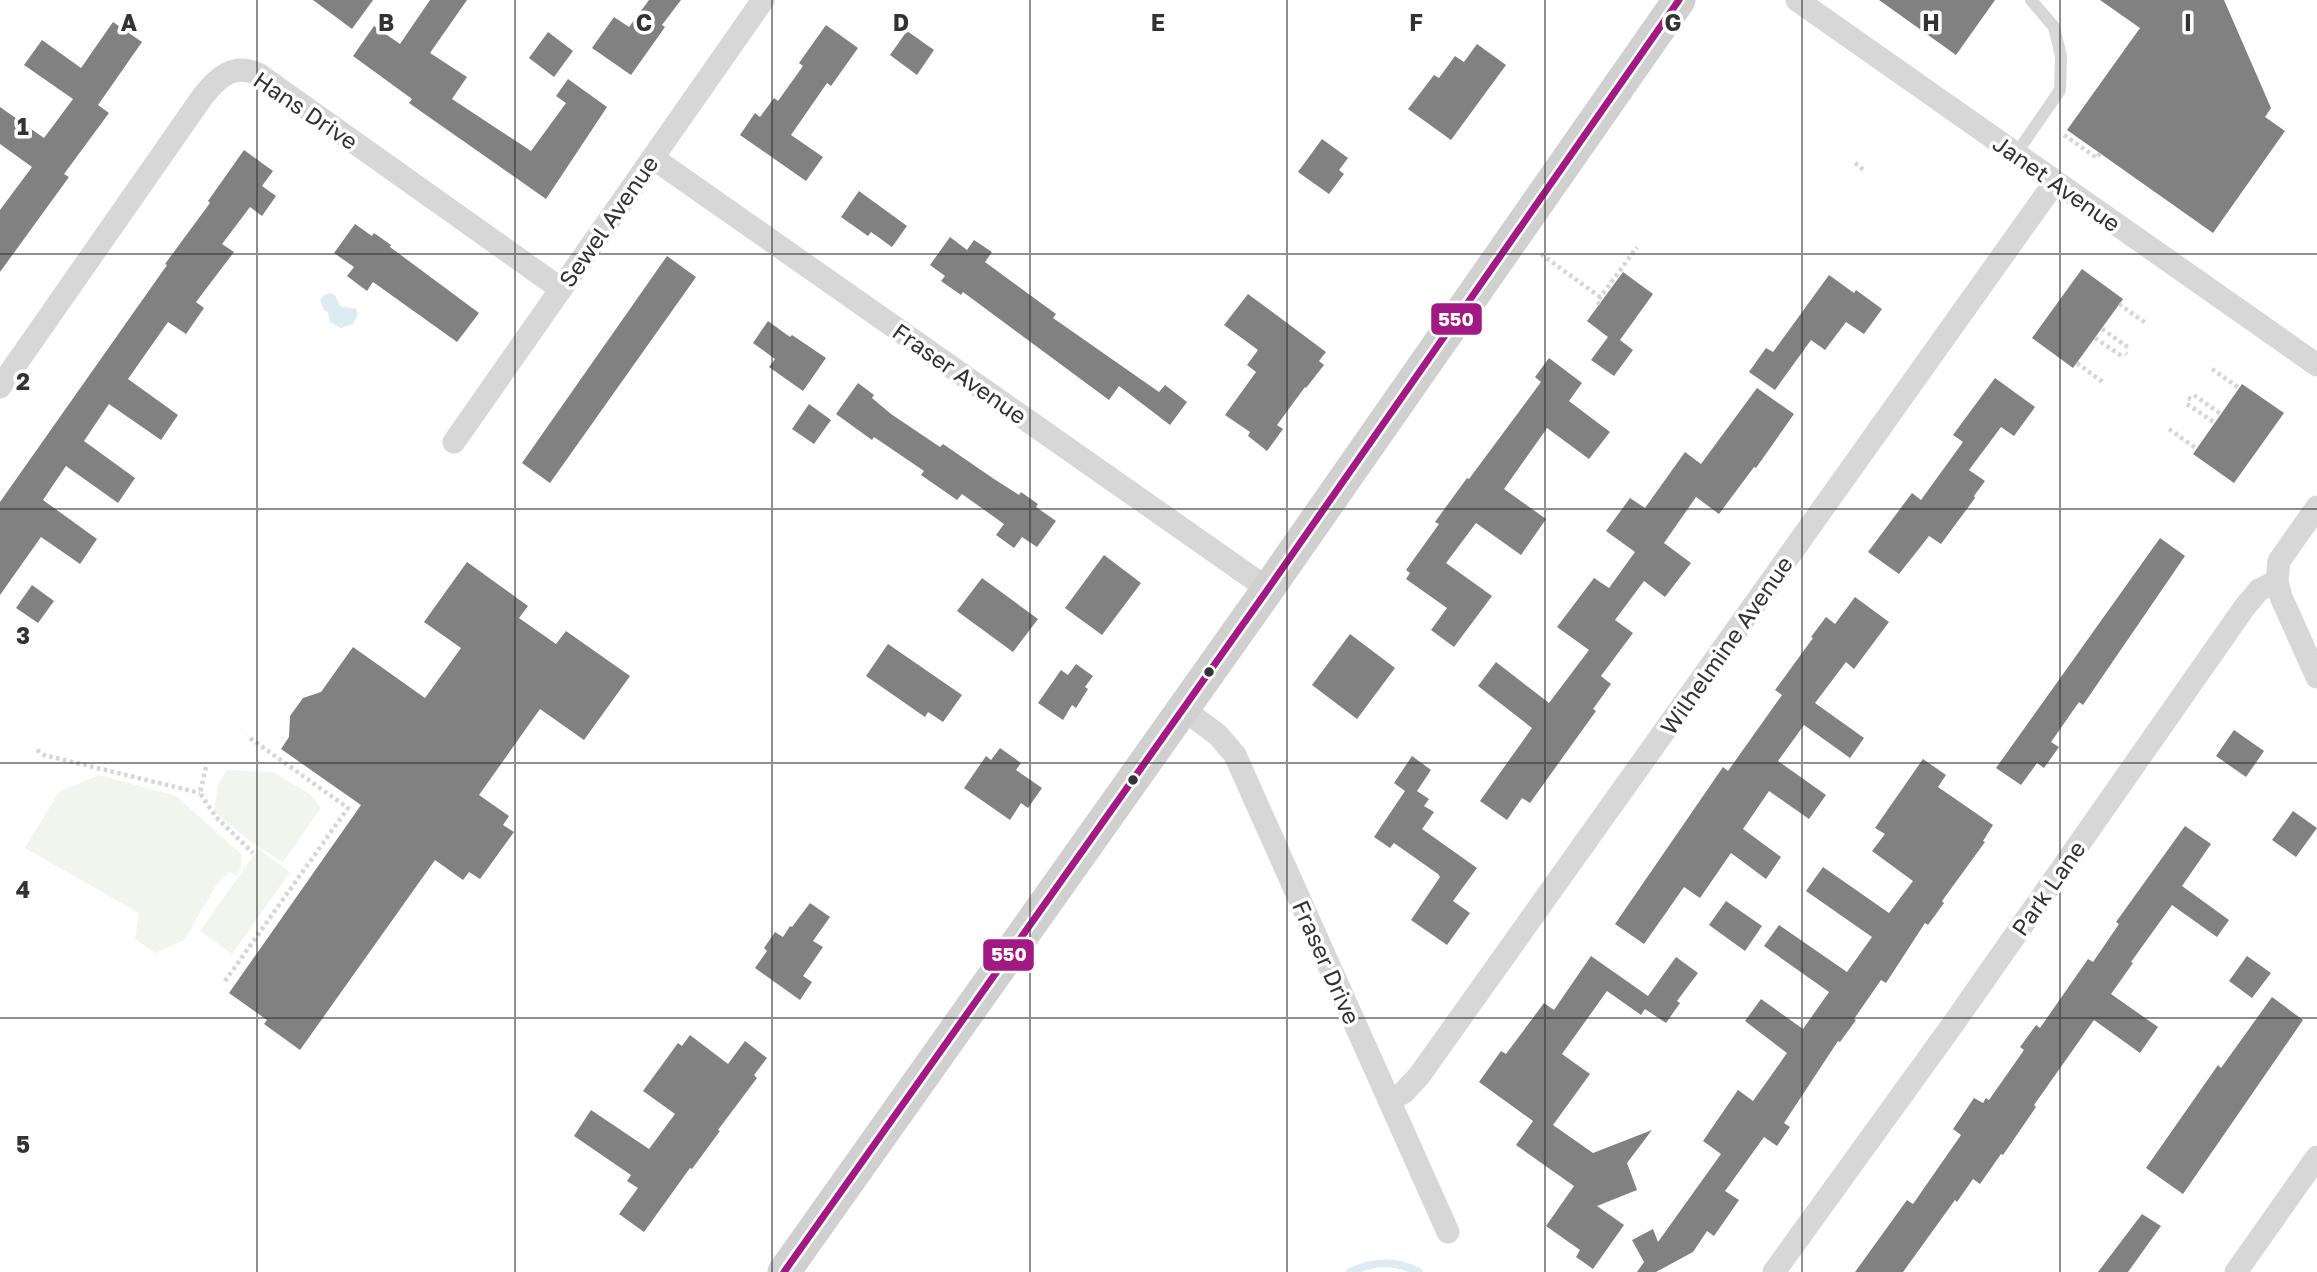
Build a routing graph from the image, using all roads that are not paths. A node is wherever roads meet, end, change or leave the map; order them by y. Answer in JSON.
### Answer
{"nodes":[{"id":1,"x":763,"y":0,"type":"edge"},
{"id":2,"x":1679,"y":0,"type":"edge"},
{"id":3,"x":1797,"y":0,"type":"edge"},
{"id":4,"x":2031,"y":0,"type":"edge"},
{"id":5,"x":2016,"y":154,"type":"junction"},
{"id":6,"x":653,"y":158,"type":"junction"},
{"id":7,"x":2055,"y":182,"type":"junction"},
{"id":8,"x":561,"y":289,"type":"junction"},
{"id":9,"x":2317,"y":365,"type":"edge"},
{"id":10,"x":0,"y":387,"type":"edge"},
{"id":11,"x":454,"y":442,"type":"dead end"},
{"id":12,"x":2317,"y":507,"type":"edge"},
{"id":13,"x":2277,"y":581,"type":"junction"},
{"id":14,"x":1268,"y":589,"type":"junction"},
{"id":15,"x":2317,"y":677,"type":"edge"},
{"id":16,"x":1183,"y":709,"type":"junction"},
{"id":17,"x":1389,"y":1100,"type":"junction"},
{"id":18,"x":2317,"y":1157,"type":"edge"},
{"id":19,"x":1448,"y":1232,"type":"dead end"},
{"id":20,"x":783,"y":1272,"type":"edge"},
{"id":21,"x":1774,"y":1272,"type":"edge"},
{"id":22,"x":2236,"y":1272,"type":"edge"}],
"edges":[{"from":1,"to":6,"type":"street","name":"Sewel Avenue"},
{"from":2,"to":14,"type":"main road"},
{"from":3,"to":5,"type":"street","name":"Janet Avenue"},
{"from":4,"to":5,"type":"lane"},
{"from":5,"to":7,"type":"street","name":"Janet Avenue"},
{"from":6,"to":8,"type":"street","name":"Sewel Avenue"},
{"from":6,"to":14,"type":"street","name":"Fraser Avenue"},
{"from":7,"to":9,"type":"street","name":"Janet Avenue"},
{"from":7,"to":17,"type":"street","name":"Wilhelmine Avenue"},
{"from":8,"to":10,"type":"street","name":"Hans Drive"},
{"from":8,"to":11,"type":"street","name":"Sewel Avenue"},
{"from":12,"to":13,"type":"street"},
{"from":13,"to":15,"type":"street"},
{"from":13,"to":21,"type":"street","name":"Park Lane"},
{"from":14,"to":16,"type":"main road"},
{"from":16,"to":17,"type":"street","name":"Fraser Drive"},
{"from":16,"to":20,"type":"main road"},
{"from":17,"to":19,"type":"street","name":"Fraser Drive"},
{"from":18,"to":22,"type":"street"}]}
